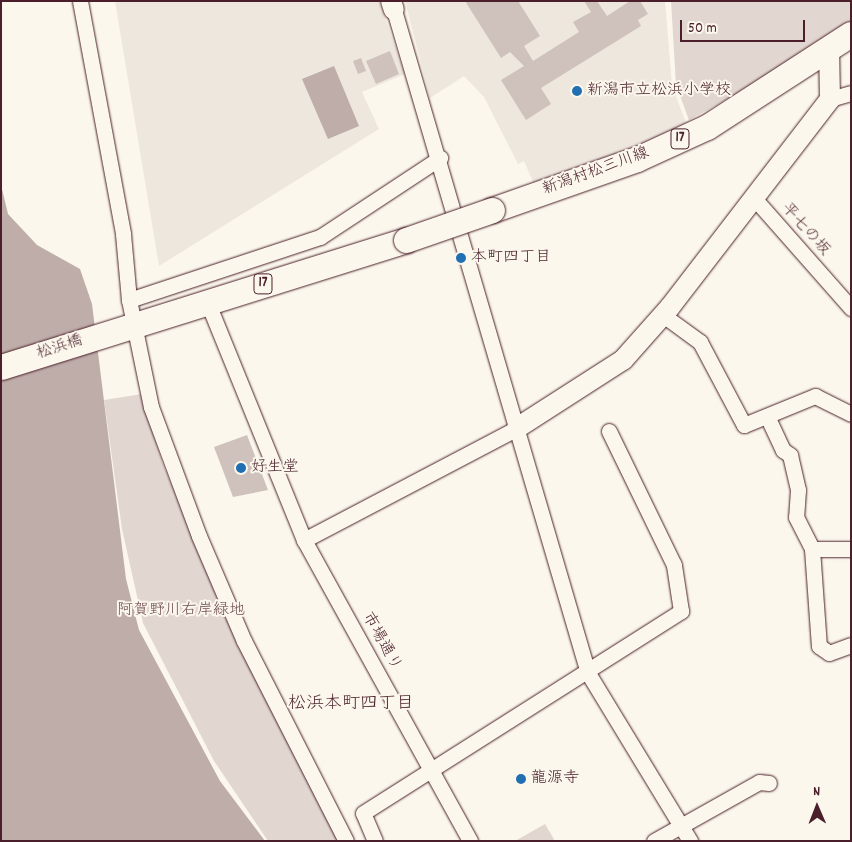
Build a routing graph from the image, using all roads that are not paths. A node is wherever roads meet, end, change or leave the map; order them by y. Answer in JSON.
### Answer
{"nodes":[{"id":1,"x":80,"y":1,"type":"edge"},
{"id":2,"x":392,"y":5,"type":"edge"},
{"id":3,"x":851,"y":34,"type":"edge"},
{"id":4,"x":829,"y":49,"type":"junction"},
{"id":5,"x":851,"y":94,"type":"edge"},
{"id":6,"x":830,"y":99,"type":"junction"},
{"id":7,"x":440,"y":158,"type":"junction"},
{"id":8,"x":754,"y":198,"type":"junction"},
{"id":9,"x":128,"y":300,"type":"junction"},
{"id":10,"x":207,"y":301,"type":"junction"},
{"id":11,"x":851,"y":308,"type":"edge"},
{"id":12,"x":663,"y":315,"type":"junction"},
{"id":13,"x":126,"y":327,"type":"junction"},
{"id":14,"x":1,"y":367,"type":"edge"},
{"id":15,"x":851,"y":414,"type":"edge"},
{"id":16,"x":767,"y":416,"type":"junction"},
{"id":17,"x":517,"y":428,"type":"junction"},
{"id":18,"x":609,"y":431,"type":"dead end"},
{"id":19,"x":304,"y":540,"type":"junction"},
{"id":20,"x":812,"y":549,"type":"junction"},
{"id":21,"x":851,"y":549,"type":"edge"},
{"id":22,"x":851,"y":645,"type":"edge"},
{"id":23,"x":588,"y":673,"type":"junction"},
{"id":24,"x":430,"y":774,"type":"junction"},
{"id":25,"x":769,"y":783,"type":"dead end"},
{"id":26,"x":681,"y":824,"type":"junction"},
{"id":27,"x":346,"y":841,"type":"edge"},
{"id":28,"x":375,"y":841,"type":"edge"},
{"id":29,"x":470,"y":841,"type":"edge"},
{"id":30,"x":654,"y":841,"type":"edge"},
{"id":31,"x":690,"y":841,"type":"edge"}],
"edges":[{"from":1,"to":9,"type":"street"},
{"from":2,"to":7,"type":"street"},
{"from":3,"to":4,"type":"main road","name":"新潟村松三川線","number":"17"},
{"from":4,"to":6,"type":"street"},
{"from":4,"to":10,"type":"main road","name":"新潟村松三川線","number":"17","bridge":true},
{"from":5,"to":6,"type":"street"},
{"from":6,"to":8,"type":"street"},
{"from":7,"to":9,"type":"street"},
{"from":7,"to":17,"type":"street"},
{"from":8,"to":11,"type":"street","name":"平七の坂"},
{"from":8,"to":12,"type":"street"},
{"from":9,"to":13,"type":"street"},
{"from":10,"to":13,"type":"main road","number":"17"},
{"from":10,"to":19,"type":"street","name":"市場通り"},
{"from":12,"to":16,"type":"street"},
{"from":12,"to":17,"type":"street"},
{"from":13,"to":14,"type":"main road","name":"松浜橋","number":"17"},
{"from":13,"to":27,"type":"street"},
{"from":15,"to":16,"type":"street"},
{"from":16,"to":20,"type":"street"},
{"from":17,"to":19,"type":"street"},
{"from":17,"to":23,"type":"street"},
{"from":18,"to":23,"type":"street"},
{"from":19,"to":24,"type":"street","name":"市場通り"},
{"from":20,"to":21,"type":"street"},
{"from":20,"to":22,"type":"street"},
{"from":23,"to":24,"type":"street"},
{"from":23,"to":26,"type":"street"},
{"from":24,"to":28,"type":"street"},
{"from":24,"to":29,"type":"street","name":"市場通り"},
{"from":25,"to":26,"type":"street"},
{"from":26,"to":30,"type":"street"},
{"from":26,"to":31,"type":"street"}]}
